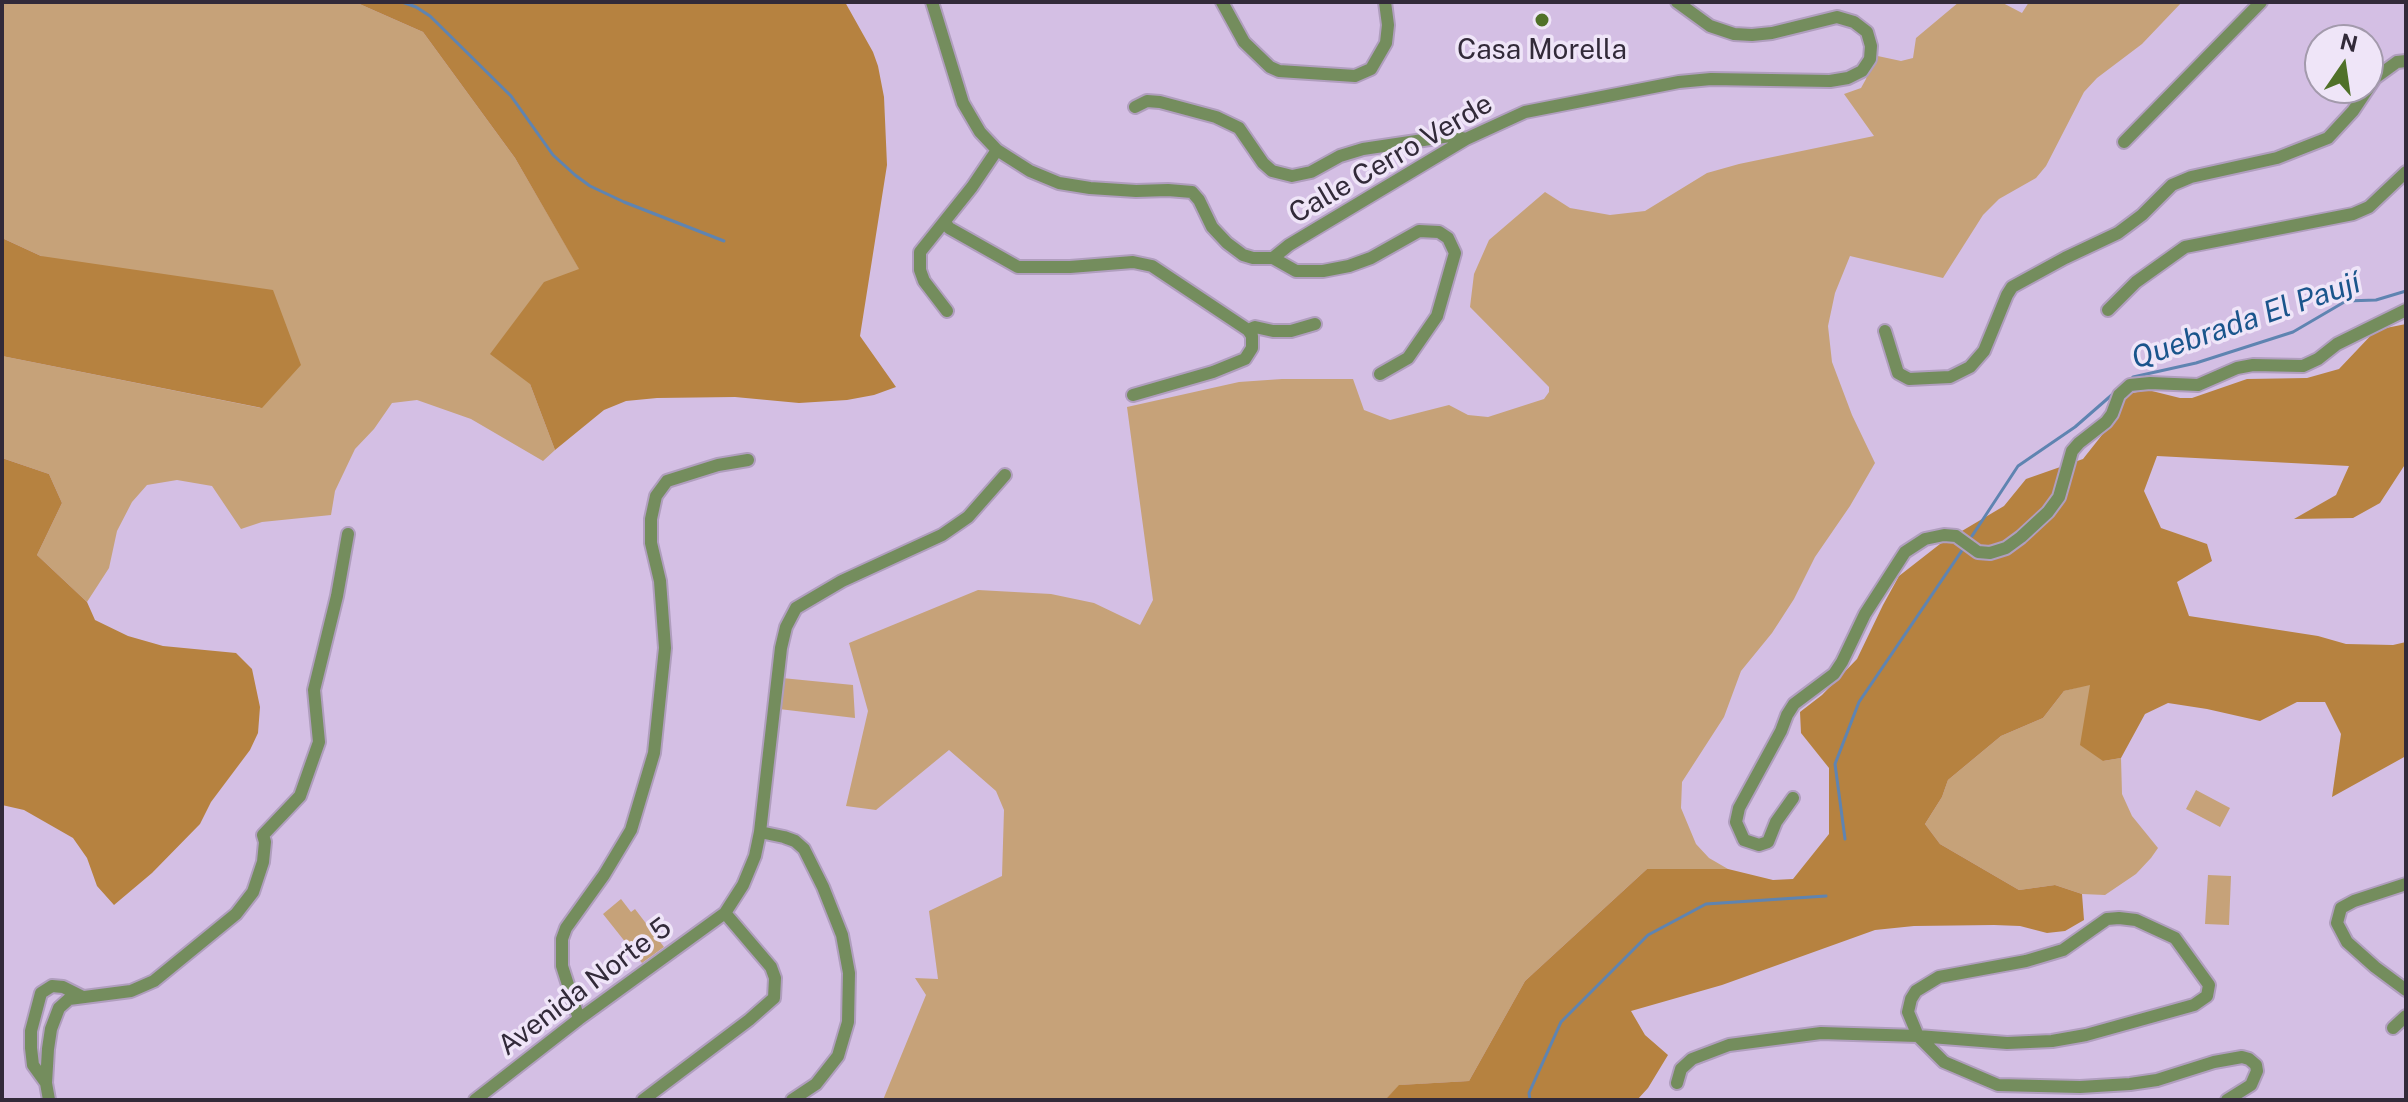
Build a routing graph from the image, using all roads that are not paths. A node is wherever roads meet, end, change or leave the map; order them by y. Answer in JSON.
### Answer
{"nodes":[{"id":1,"x":932,"y":2,"type":"edge"},
{"id":2,"x":1222,"y":2,"type":"edge"},
{"id":3,"x":1385,"y":2,"type":"edge"},
{"id":4,"x":1677,"y":2,"type":"edge"},
{"id":5,"x":2261,"y":2,"type":"edge"},
{"id":6,"x":2406,"y":61,"type":"edge"},
{"id":7,"x":1135,"y":107,"type":"dead end"},
{"id":8,"x":1466,"y":139,"type":"junction"},
{"id":9,"x":2124,"y":142,"type":"dead end"},
{"id":10,"x":997,"y":150,"type":"junction"},
{"id":11,"x":2406,"y":172,"type":"edge"},
{"id":12,"x":945,"y":222,"type":"junction"},
{"id":13,"x":1273,"y":258,"type":"junction"},
{"id":14,"x":2108,"y":310,"type":"dead end"},
{"id":15,"x":2406,"y":310,"type":"edge"},
{"id":16,"x":947,"y":311,"type":"dead end"},
{"id":17,"x":1315,"y":324,"type":"dead end"},
{"id":18,"x":1248,"y":330,"type":"junction"},
{"id":19,"x":1885,"y":331,"type":"dead end"},
{"id":20,"x":1380,"y":374,"type":"dead end"},
{"id":21,"x":1133,"y":395,"type":"dead end"},
{"id":22,"x":748,"y":460,"type":"dead end"},
{"id":23,"x":1005,"y":475,"type":"dead end"},
{"id":24,"x":348,"y":534,"type":"dead end"},
{"id":25,"x":1793,"y":798,"type":"dead end"},
{"id":26,"x":760,"y":832,"type":"junction"},
{"id":27,"x":2406,"y":884,"type":"edge"},
{"id":28,"x":725,"y":913,"type":"junction"},
{"id":29,"x":2406,"y":990,"type":"edge"},
{"id":30,"x":81,"y":996,"type":"junction"},
{"id":31,"x":2406,"y":1016,"type":"edge"},
{"id":32,"x":579,"y":1019,"type":"junction"},
{"id":33,"x":2393,"y":1028,"type":"dead end"},
{"id":34,"x":1918,"y":1036,"type":"junction"},
{"id":35,"x":46,"y":1083,"type":"junction"},
{"id":36,"x":1677,"y":1083,"type":"dead end"},
{"id":37,"x":49,"y":1100,"type":"edge"},
{"id":38,"x":475,"y":1100,"type":"edge"},
{"id":39,"x":643,"y":1100,"type":"edge"},
{"id":40,"x":792,"y":1100,"type":"edge"},
{"id":41,"x":2227,"y":1100,"type":"edge"}],
"edges":[{"from":1,"to":10,"type":"street","name":"Calle Cerro Verde"},
{"from":2,"to":3,"type":"street"},
{"from":4,"to":8,"type":"street","name":"Calle Cerro Verde"},
{"from":5,"to":9,"type":"street"},
{"from":6,"to":19,"type":"street"},
{"from":7,"to":8,"type":"street"},
{"from":8,"to":13,"type":"street","name":"Calle Cerro Verde"},
{"from":10,"to":12,"type":"street"},
{"from":10,"to":13,"type":"street","name":"Calle Cerro Verde"},
{"from":11,"to":14,"type":"street"},
{"from":12,"to":16,"type":"street"},
{"from":12,"to":18,"type":"street"},
{"from":13,"to":20,"type":"street"},
{"from":15,"to":25,"type":"street"},
{"from":17,"to":18,"type":"street"},
{"from":18,"to":21,"type":"street"},
{"from":22,"to":32,"type":"street"},
{"from":23,"to":26,"type":"street"},
{"from":24,"to":30,"type":"street"},
{"from":26,"to":28,"type":"street"},
{"from":26,"to":40,"type":"street"},
{"from":27,"to":29,"type":"street"},
{"from":28,"to":32,"type":"street","name":"Avenida Norte 5"},
{"from":28,"to":39,"type":"street"},
{"from":30,"to":35,"type":"street"},
{"from":30,"to":35,"type":"street"},
{"from":31,"to":33,"type":"street"},
{"from":32,"to":38,"type":"street","name":"Avenida Norte 5"},
{"from":34,"to":34,"type":"street"},
{"from":34,"to":36,"type":"street"},
{"from":34,"to":41,"type":"street"},
{"from":35,"to":37,"type":"street"}]}
